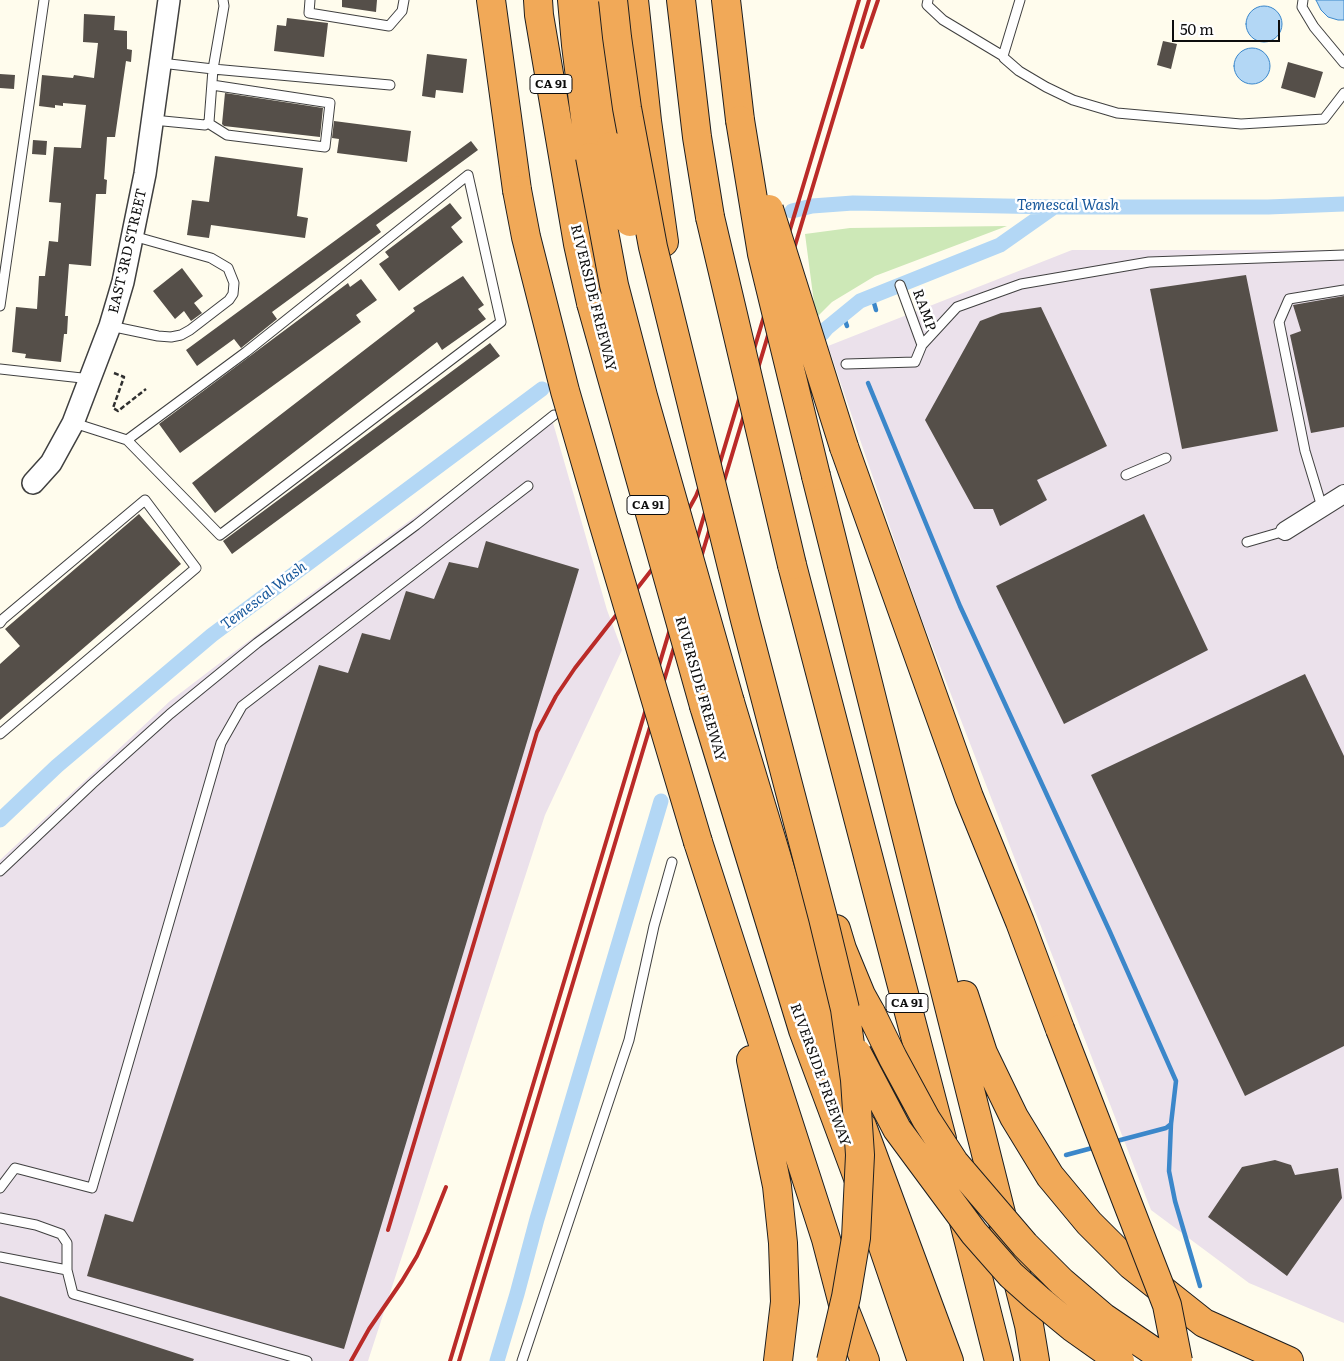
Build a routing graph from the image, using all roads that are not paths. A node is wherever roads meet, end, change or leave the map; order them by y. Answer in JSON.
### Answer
{"nodes":[{"id":1,"x":44,"y":0,"type":"edge"},
{"id":2,"x":169,"y":0,"type":"edge"},
{"id":3,"x":222,"y":0,"type":"edge"},
{"id":4,"x":310,"y":0,"type":"edge"},
{"id":5,"x":404,"y":0,"type":"edge"},
{"id":6,"x":491,"y":0,"type":"edge"},
{"id":7,"x":538,"y":0,"type":"edge"},
{"id":8,"x":572,"y":0,"type":"edge"},
{"id":9,"x":591,"y":0,"type":"edge"},
{"id":10,"x":613,"y":0,"type":"edge"},
{"id":11,"x":628,"y":0,"type":"edge"},
{"id":12,"x":634,"y":0,"type":"edge"},
{"id":13,"x":681,"y":0,"type":"edge"},
{"id":14,"x":726,"y":0,"type":"edge"},
{"id":15,"x":928,"y":0,"type":"edge"},
{"id":16,"x":1020,"y":0,"type":"edge"},
{"id":17,"x":1303,"y":0,"type":"edge"},
{"id":18,"x":1003,"y":56,"type":"junction"},
{"id":19,"x":161,"y":63,"type":"junction"},
{"id":20,"x":1344,"y":63,"type":"edge"},
{"id":21,"x":213,"y":69,"type":"junction"},
{"id":22,"x":212,"y":85,"type":"junction"},
{"id":23,"x":390,"y":85,"type":"dead end"},
{"id":24,"x":1344,"y":93,"type":"edge"},
{"id":25,"x":152,"y":120,"type":"junction"},
{"id":26,"x":740,"y":120,"type":"junction"},
{"id":27,"x":208,"y":123,"type":"junction"},
{"id":28,"x":600,"y":151,"type":"junction"},
{"id":29,"x":133,"y":236,"type":"junction"},
{"id":30,"x":1344,"y":255,"type":"edge"},
{"id":31,"x":900,"y":285,"type":"dead end"},
{"id":32,"x":1344,"y":290,"type":"edge"},
{"id":33,"x":0,"y":306,"type":"edge"},
{"id":34,"x":110,"y":326,"type":"junction"},
{"id":35,"x":922,"y":345,"type":"junction"},
{"id":36,"x":846,"y":364,"type":"dead end"},
{"id":37,"x":0,"y":369,"type":"edge"},
{"id":38,"x":91,"y":379,"type":"junction"},
{"id":39,"x":554,"y":415,"type":"dead end"},
{"id":40,"x":73,"y":423,"type":"junction"},
{"id":41,"x":127,"y":440,"type":"junction"},
{"id":42,"x":1166,"y":458,"type":"dead end"},
{"id":43,"x":1126,"y":476,"type":"dead end"},
{"id":44,"x":33,"y":483,"type":"dead end"},
{"id":45,"x":528,"y":486,"type":"dead end"},
{"id":46,"x":1344,"y":494,"type":"edge"},
{"id":47,"x":1322,"y":507,"type":"junction"},
{"id":48,"x":1284,"y":531,"type":"joint"},
{"id":49,"x":1247,"y":542,"type":"dead end"},
{"id":50,"x":0,"y":623,"type":"edge"},
{"id":51,"x":868,"y":680,"type":"junction"},
{"id":52,"x":717,"y":704,"type":"junction"},
{"id":53,"x":767,"y":713,"type":"junction"},
{"id":54,"x":0,"y":734,"type":"edge"},
{"id":55,"x":698,"y":842,"type":"junction"},
{"id":56,"x":672,"y":862,"type":"dead end"},
{"id":57,"x":0,"y":871,"type":"edge"},
{"id":58,"x":0,"y":1188,"type":"edge"},
{"id":59,"x":0,"y":1218,"type":"edge"},
{"id":60,"x":0,"y":1257,"type":"edge"},
{"id":61,"x":67,"y":1270,"type":"junction"},
{"id":62,"x":307,"y":1361,"type":"edge"},
{"id":63,"x":522,"y":1361,"type":"edge"},
{"id":64,"x":778,"y":1361,"type":"edge"},
{"id":65,"x":831,"y":1361,"type":"edge"},
{"id":66,"x":850,"y":1361,"type":"edge"},
{"id":67,"x":865,"y":1361,"type":"edge"},
{"id":68,"x":922,"y":1361,"type":"edge"},
{"id":69,"x":948,"y":1361,"type":"edge"},
{"id":70,"x":999,"y":1361,"type":"edge"},
{"id":71,"x":1035,"y":1361,"type":"edge"},
{"id":72,"x":1120,"y":1361,"type":"edge"},
{"id":73,"x":1172,"y":1361,"type":"edge"},
{"id":74,"x":1178,"y":1361,"type":"edge"},
{"id":75,"x":1289,"y":1361,"type":"edge"}],
"edges":[{"from":1,"to":33,"type":"lane"},
{"from":2,"to":19,"type":"street","name":"EAST 3RD STREET"},
{"from":3,"to":21,"type":"lane"},
{"from":4,"to":5,"type":"lane"},
{"from":6,"to":55,"type":"highway","bridge":true},
{"from":7,"to":52,"type":"highway","name":"RIVERSIDE FREEWAY","number":"CA 91","bridge":true},
{"from":8,"to":28,"type":"highway"},
{"from":9,"to":28,"type":"highway"},
{"from":10,"to":65,"type":"highway","bridge":true},
{"from":11,"to":66,"type":"highway","bridge":true},
{"from":12,"to":53,"type":"highway"},
{"from":13,"to":70,"type":"highway","number":"CA 91","bridge":true},
{"from":14,"to":26,"type":"highway"},
{"from":15,"to":18,"type":"lane"},
{"from":16,"to":18,"type":"lane"},
{"from":17,"to":20,"type":"lane"},
{"from":18,"to":24,"type":"lane"},
{"from":19,"to":21,"type":"lane"},
{"from":19,"to":25,"type":"street","name":"EAST 3RD STREET"},
{"from":21,"to":22,"type":"lane"},
{"from":21,"to":23,"type":"lane"},
{"from":22,"to":27,"type":"lane"},
{"from":22,"to":27,"type":"lane"},
{"from":25,"to":27,"type":"lane"},
{"from":25,"to":29,"type":"street","name":"EAST 3RD STREET"},
{"from":26,"to":51,"type":"highway","bridge":true},
{"from":26,"to":74,"type":"highway","bridge":true},
{"from":28,"to":52,"type":"highway","bridge":true},
{"from":28,"to":53,"type":"highway","bridge":true},
{"from":29,"to":34,"type":"street","name":"EAST 3RD STREET"},
{"from":29,"to":34,"type":"lane"},
{"from":30,"to":35,"type":"lane"},
{"from":31,"to":35,"type":"lane","name":"RAMP"},
{"from":32,"to":47,"type":"lane"},
{"from":34,"to":38,"type":"street","name":"EAST 3RD STREET"},
{"from":35,"to":36,"type":"lane"},
{"from":37,"to":38,"type":"lane"},
{"from":38,"to":40,"type":"street","name":"EAST 3RD STREET"},
{"from":39,"to":57,"type":"lane"},
{"from":40,"to":41,"type":"lane"},
{"from":40,"to":44,"type":"street","name":"EAST 3RD STREET"},
{"from":41,"to":41,"type":"lane"},
{"from":42,"to":43,"type":"lane"},
{"from":45,"to":58,"type":"lane"},
{"from":46,"to":47,"type":"street"},
{"from":47,"to":48,"type":"street"},
{"from":48,"to":49,"type":"lane"},
{"from":50,"to":54,"type":"lane"},
{"from":51,"to":71,"type":"highway","number":"CA 91"},
{"from":51,"to":75,"type":"highway"},
{"from":52,"to":68,"type":"highway","name":"RIVERSIDE FREEWAY","number":"CA 91"},
{"from":52,"to":69,"type":"highway"},
{"from":53,"to":72,"type":"highway","bridge":true},
{"from":53,"to":73,"type":"highway","bridge":true},
{"from":55,"to":64,"type":"highway"},
{"from":55,"to":67,"type":"highway","bridge":true},
{"from":56,"to":63,"type":"lane"},
{"from":59,"to":61,"type":"lane"},
{"from":60,"to":61,"type":"lane"},
{"from":61,"to":62,"type":"lane"}]}
